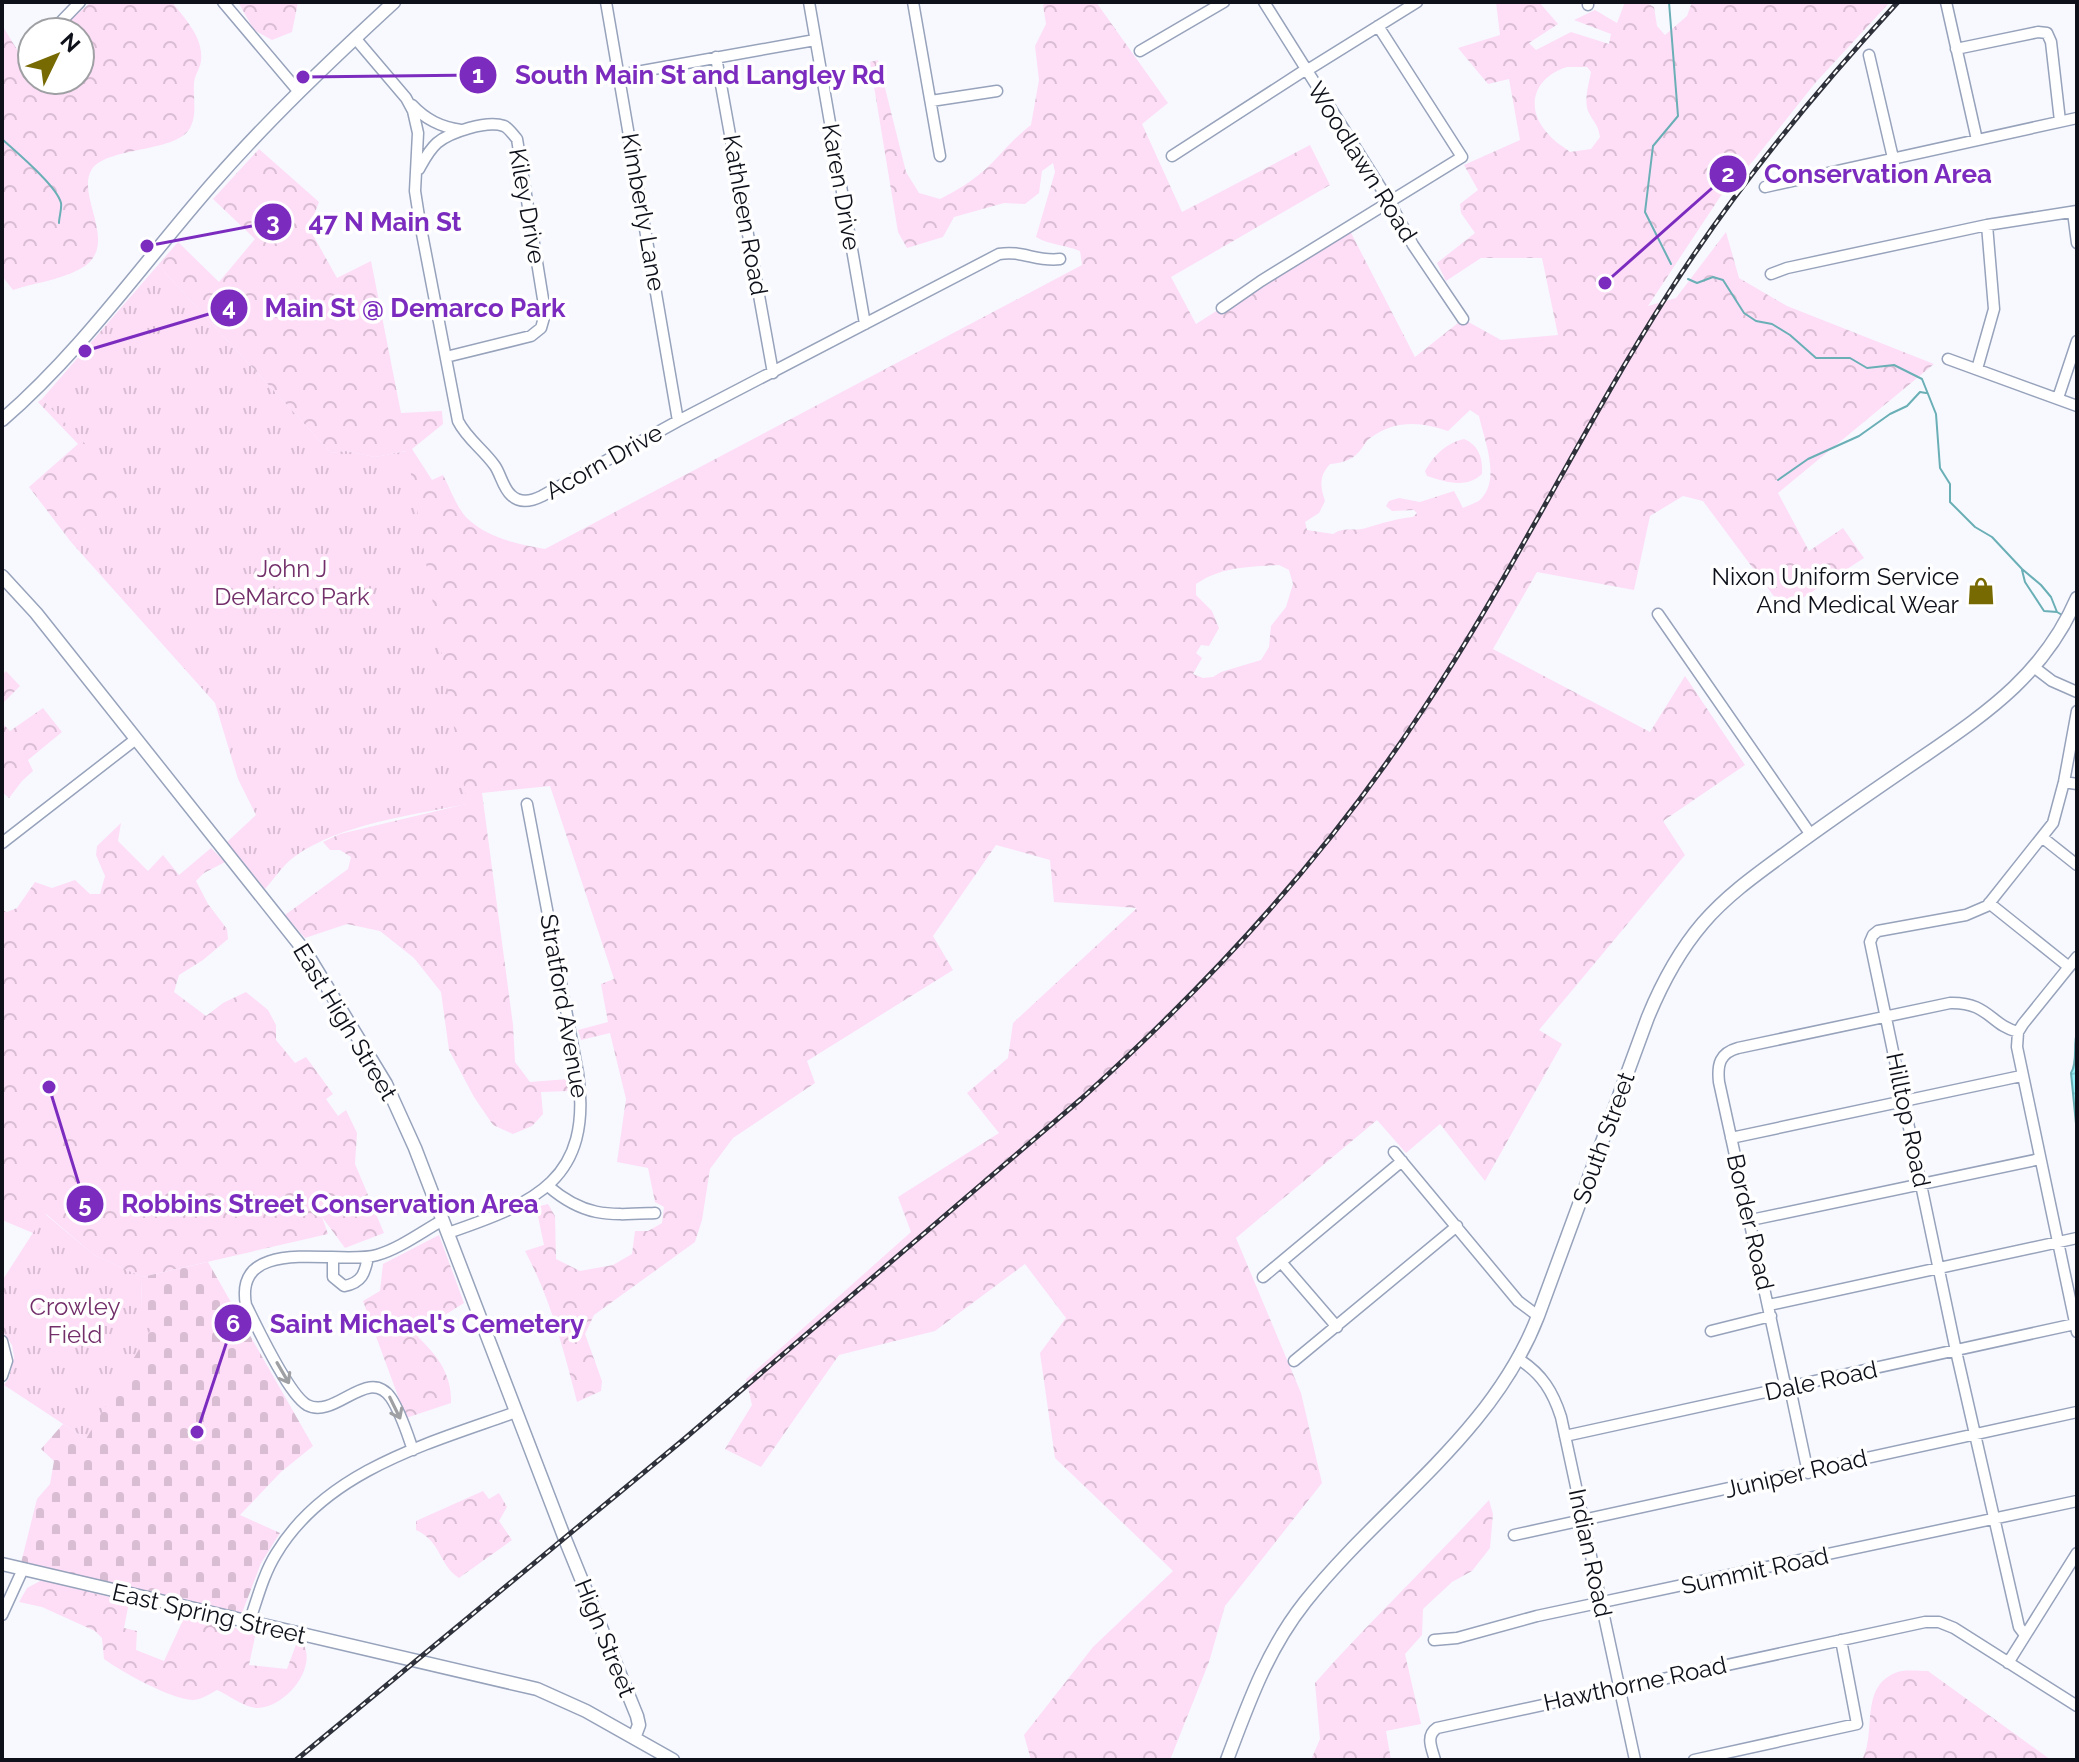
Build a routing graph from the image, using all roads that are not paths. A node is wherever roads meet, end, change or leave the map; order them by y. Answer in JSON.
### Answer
{"nodes":[{"id":1,"x":223,"y":2,"type":"edge"},
{"id":2,"x":394,"y":2,"type":"edge"},
{"id":3,"x":606,"y":2,"type":"edge"},
{"id":4,"x":809,"y":2,"type":"edge"},
{"id":5,"x":913,"y":2,"type":"edge"},
{"id":6,"x":1224,"y":2,"type":"edge"},
{"id":7,"x":1264,"y":2,"type":"edge"},
{"id":8,"x":1417,"y":2,"type":"edge"},
{"id":9,"x":1946,"y":2,"type":"edge"},
{"id":10,"x":1378,"y":26,"type":"junction"},
{"id":11,"x":355,"y":38,"type":"junction"},
{"id":12,"x":815,"y":40,"type":"junction"},
{"id":13,"x":1956,"y":49,"type":"junction"},
{"id":14,"x":1140,"y":51,"type":"dead end"},
{"id":15,"x":1869,"y":55,"type":"dead end"},
{"id":16,"x":716,"y":57,"type":"junction"},
{"id":17,"x":1306,"y":71,"type":"junction"},
{"id":18,"x":620,"y":75,"type":"junction"},
{"id":19,"x":997,"y":91,"type":"dead end"},
{"id":20,"x":299,"y":92,"type":"junction"},
{"id":21,"x":406,"y":98,"type":"junction"},
{"id":22,"x":931,"y":101,"type":"junction"},
{"id":23,"x":2077,"y":118,"type":"edge"},
{"id":24,"x":2060,"y":121,"type":"junction"},
{"id":25,"x":461,"y":130,"type":"junction"},
{"id":26,"x":1977,"y":140,"type":"junction"},
{"id":27,"x":940,"y":156,"type":"dead end"},
{"id":28,"x":1172,"y":156,"type":"dead end"},
{"id":29,"x":1893,"y":158,"type":"junction"},
{"id":30,"x":417,"y":172,"type":"junction"},
{"id":31,"x":1765,"y":187,"type":"dead end"},
{"id":32,"x":1389,"y":201,"type":"junction"},
{"id":33,"x":2075,"y":212,"type":"edge"},
{"id":34,"x":1987,"y":225,"type":"junction"},
{"id":35,"x":2077,"y":243,"type":"edge"},
{"id":36,"x":1060,"y":259,"type":"dead end"},
{"id":37,"x":1771,"y":274,"type":"dead end"},
{"id":38,"x":1222,"y":308,"type":"dead end"},
{"id":39,"x":1463,"y":319,"type":"dead end"},
{"id":40,"x":865,"y":324,"type":"junction"},
{"id":41,"x":2077,"y":341,"type":"edge"},
{"id":42,"x":446,"y":357,"type":"junction"},
{"id":43,"x":1948,"y":359,"type":"dead end"},
{"id":44,"x":1977,"y":369,"type":"junction"},
{"id":45,"x":773,"y":373,"type":"junction"},
{"id":46,"x":2058,"y":398,"type":"junction"},
{"id":47,"x":2077,"y":406,"type":"edge"},
{"id":48,"x":2,"y":420,"type":"edge"},
{"id":49,"x":678,"y":421,"type":"junction"},
{"id":50,"x":2,"y":576,"type":"edge"},
{"id":51,"x":2077,"y":598,"type":"edge"},
{"id":52,"x":1658,"y":614,"type":"dead end"},
{"id":53,"x":2035,"y":668,"type":"junction"},
{"id":54,"x":2077,"y":692,"type":"edge"},
{"id":55,"x":2077,"y":711,"type":"edge"},
{"id":56,"x":136,"y":739,"type":"junction"},
{"id":57,"x":2064,"y":782,"type":"junction"},
{"id":58,"x":2077,"y":784,"type":"edge"},
{"id":59,"x":527,"y":804,"type":"dead end"},
{"id":60,"x":1811,"y":835,"type":"junction"},
{"id":61,"x":2043,"y":838,"type":"junction"},
{"id":62,"x":2,"y":843,"type":"edge"},
{"id":63,"x":2077,"y":865,"type":"edge"},
{"id":64,"x":1989,"y":903,"type":"junction"},
{"id":65,"x":2077,"y":957,"type":"edge"},
{"id":66,"x":2069,"y":967,"type":"junction"},
{"id":67,"x":1886,"y":1015,"type":"junction"},
{"id":68,"x":2018,"y":1032,"type":"junction"},
{"id":69,"x":2021,"y":1076,"type":"junction"},
{"id":70,"x":1904,"y":1100,"type":"junction"},
{"id":71,"x":1731,"y":1138,"type":"junction"},
{"id":72,"x":1394,"y":1152,"type":"dead end"},
{"id":73,"x":2040,"y":1159,"type":"junction"},
{"id":74,"x":1402,"y":1161,"type":"junction"},
{"id":75,"x":1921,"y":1185,"type":"junction"},
{"id":76,"x":548,"y":1186,"type":"junction"},
{"id":77,"x":655,"y":1213,"type":"dead end"},
{"id":78,"x":443,"y":1220,"type":"junction"},
{"id":79,"x":1751,"y":1220,"type":"junction"},
{"id":80,"x":1457,"y":1226,"type":"junction"},
{"id":81,"x":448,"y":1233,"type":"junction"},
{"id":82,"x":2077,"y":1238,"type":"edge"},
{"id":83,"x":2058,"y":1241,"type":"junction"},
{"id":84,"x":368,"y":1257,"type":"junction"},
{"id":85,"x":333,"y":1258,"type":"junction"},
{"id":86,"x":1281,"y":1262,"type":"junction"},
{"id":87,"x":1940,"y":1267,"type":"junction"},
{"id":88,"x":1263,"y":1277,"type":"dead end"},
{"id":89,"x":1770,"y":1311,"type":"junction"},
{"id":90,"x":1538,"y":1316,"type":"junction"},
{"id":91,"x":1337,"y":1327,"type":"junction"},
{"id":92,"x":2076,"y":1328,"type":"edge"},
{"id":93,"x":1711,"y":1331,"type":"dead end"},
{"id":94,"x":2,"y":1341,"type":"edge"},
{"id":95,"x":1956,"y":1351,"type":"junction"},
{"id":96,"x":1520,"y":1360,"type":"junction"},
{"id":97,"x":1294,"y":1361,"type":"dead end"},
{"id":98,"x":2,"y":1376,"type":"edge"},
{"id":99,"x":1788,"y":1388,"type":"junction"},
{"id":100,"x":516,"y":1412,"type":"junction"},
{"id":101,"x":2077,"y":1412,"type":"edge"},
{"id":102,"x":1975,"y":1433,"type":"junction"},
{"id":103,"x":1565,"y":1436,"type":"junction"},
{"id":104,"x":413,"y":1450,"type":"junction"},
{"id":105,"x":1808,"y":1473,"type":"junction"},
{"id":106,"x":2077,"y":1501,"type":"edge"},
{"id":107,"x":1995,"y":1519,"type":"junction"},
{"id":108,"x":1582,"y":1520,"type":"junction"},
{"id":109,"x":1514,"y":1535,"type":"dead end"},
{"id":110,"x":565,"y":1539,"type":"joint"},
{"id":111,"x":2077,"y":1553,"type":"edge"},
{"id":112,"x":2,"y":1564,"type":"edge"},
{"id":113,"x":23,"y":1569,"type":"junction"},
{"id":114,"x":1600,"y":1603,"type":"junction"},
{"id":115,"x":2,"y":1615,"type":"edge"},
{"id":116,"x":249,"y":1623,"type":"junction"},
{"id":117,"x":2025,"y":1635,"type":"junction"},
{"id":118,"x":1434,"y":1640,"type":"dead end"},
{"id":119,"x":1841,"y":1640,"type":"junction"},
{"id":120,"x":2008,"y":1663,"type":"junction"},
{"id":121,"x":1618,"y":1687,"type":"junction"},
{"id":122,"x":2077,"y":1706,"type":"edge"},
{"id":123,"x":634,"y":1738,"type":"junction"},
{"id":124,"x":673,"y":1760,"type":"edge"},
{"id":125,"x":1227,"y":1760,"type":"edge"},
{"id":126,"x":1435,"y":1760,"type":"edge"},
{"id":127,"x":1635,"y":1760,"type":"edge"},
{"id":128,"x":1694,"y":1760,"type":"edge"}],
"edges":[{"from":1,"to":20,"type":"street"},
{"from":2,"to":11,"type":"main road"},
{"from":3,"to":18,"type":"street","name":"Kimberly Lane"},
{"from":4,"to":12,"type":"street","name":"Karen Drive"},
{"from":5,"to":22,"type":"street"},
{"from":6,"to":14,"type":"street"},
{"from":7,"to":17,"type":"street","name":"Woodlawn Road"},
{"from":8,"to":10,"type":"street"},
{"from":9,"to":13,"type":"street"},
{"from":10,"to":17,"type":"street"},
{"from":10,"to":32,"type":"street"},
{"from":11,"to":20,"type":"main road"},
{"from":11,"to":21,"type":"street","name":"Acorn Drive"},
{"from":12,"to":16,"type":"street"},
{"from":12,"to":40,"type":"street","name":"Karen Drive"},
{"from":13,"to":24,"type":"street"},
{"from":13,"to":26,"type":"street"},
{"from":15,"to":29,"type":"street"},
{"from":16,"to":18,"type":"street"},
{"from":16,"to":45,"type":"street","name":"Kathleen Road"},
{"from":17,"to":28,"type":"street"},
{"from":17,"to":32,"type":"street","name":"Woodlawn Road"},
{"from":18,"to":49,"type":"street","name":"Kimberly Lane"},
{"from":19,"to":22,"type":"street"},
{"from":20,"to":48,"type":"main road"},
{"from":21,"to":25,"type":"street","name":"Kiley Drive"},
{"from":21,"to":30,"type":"street","name":"Acorn Drive"},
{"from":22,"to":27,"type":"street"},
{"from":23,"to":24,"type":"street"},
{"from":24,"to":26,"type":"street"},
{"from":25,"to":30,"type":"street"},
{"from":25,"to":42,"type":"street","name":"Kiley Drive"},
{"from":26,"to":29,"type":"street"},
{"from":29,"to":31,"type":"street"},
{"from":30,"to":42,"type":"street","name":"Acorn Drive"},
{"from":32,"to":38,"type":"street"},
{"from":32,"to":39,"type":"street","name":"Woodlawn Road"},
{"from":33,"to":34,"type":"street"},
{"from":33,"to":35,"type":"street"},
{"from":34,"to":37,"type":"street"},
{"from":34,"to":44,"type":"street"},
{"from":36,"to":40,"type":"street","name":"Acorn Drive"},
{"from":40,"to":45,"type":"street","name":"Acorn Drive"},
{"from":41,"to":46,"type":"street"},
{"from":42,"to":49,"type":"street","name":"Acorn Drive"},
{"from":43,"to":44,"type":"street"},
{"from":44,"to":46,"type":"street"},
{"from":45,"to":49,"type":"street","name":"Acorn Drive"},
{"from":46,"to":47,"type":"street"},
{"from":50,"to":56,"type":"main road","name":"East High Street"},
{"from":51,"to":53,"type":"main road","name":"South Street"},
{"from":52,"to":60,"type":"street"},
{"from":53,"to":54,"type":"street"},
{"from":53,"to":60,"type":"main road","name":"South Street"},
{"from":55,"to":57,"type":"street"},
{"from":56,"to":62,"type":"street"},
{"from":56,"to":78,"type":"main road","name":"East High Street"},
{"from":57,"to":58,"type":"street"},
{"from":57,"to":61,"type":"street"},
{"from":59,"to":76,"type":"street","name":"Stratford Avenue"},
{"from":60,"to":90,"type":"main road","name":"South Street"},
{"from":61,"to":63,"type":"street"},
{"from":61,"to":64,"type":"street"},
{"from":64,"to":66,"type":"street"},
{"from":64,"to":67,"type":"street","name":"Hilltop Road"},
{"from":65,"to":66,"type":"street"},
{"from":66,"to":68,"type":"street"},
{"from":67,"to":68,"type":"street"},
{"from":67,"to":70,"type":"street","name":"Hilltop Road"},
{"from":67,"to":71,"type":"street","name":"Border Road"},
{"from":68,"to":69,"type":"street"},
{"from":69,"to":70,"type":"street"},
{"from":69,"to":73,"type":"street"},
{"from":70,"to":71,"type":"street"},
{"from":70,"to":75,"type":"street","name":"Hilltop Road"},
{"from":71,"to":79,"type":"street","name":"Border Road"},
{"from":72,"to":74,"type":"street"},
{"from":73,"to":75,"type":"street"},
{"from":73,"to":83,"type":"street"},
{"from":74,"to":80,"type":"street"},
{"from":74,"to":86,"type":"street"},
{"from":75,"to":79,"type":"street"},
{"from":75,"to":87,"type":"street","name":"Hilltop Road"},
{"from":76,"to":77,"type":"street"},
{"from":76,"to":81,"type":"street","name":"Stratford Avenue"},
{"from":78,"to":81,"type":"main road","name":"East High Street"},
{"from":78,"to":84,"type":"street"},
{"from":79,"to":89,"type":"street","name":"Border Road"},
{"from":80,"to":90,"type":"street"},
{"from":80,"to":91,"type":"street"},
{"from":81,"to":100,"type":"main road","name":"East High Street"},
{"from":82,"to":83,"type":"street"},
{"from":83,"to":87,"type":"street"},
{"from":83,"to":92,"type":"street"},
{"from":84,"to":85,"type":"street"},
{"from":84,"to":85,"type":"street"},
{"from":85,"to":104,"type":"street","one_way":true},
{"from":86,"to":88,"type":"street"},
{"from":86,"to":91,"type":"street"},
{"from":87,"to":89,"type":"street"},
{"from":87,"to":95,"type":"street","name":"Hilltop Road"},
{"from":89,"to":93,"type":"street"},
{"from":89,"to":99,"type":"street","name":"Border Road"},
{"from":90,"to":96,"type":"main road","name":"South Street"},
{"from":91,"to":97,"type":"street"},
{"from":92,"to":95,"type":"street","name":"Dale Road"},
{"from":94,"to":98,"type":"street"},
{"from":95,"to":99,"type":"street","name":"Dale Road"},
{"from":95,"to":102,"type":"street","name":"Hilltop Road"},
{"from":96,"to":103,"type":"street","name":"Indian Road"},
{"from":96,"to":125,"type":"main road","name":"South Street"},
{"from":99,"to":103,"type":"street","name":"Dale Road"},
{"from":99,"to":105,"type":"street","name":"Border Road"},
{"from":100,"to":104,"type":"street"},
{"from":100,"to":110,"type":"main road","name":"East High Street"},
{"from":101,"to":102,"type":"street","name":"Juniper Road"},
{"from":102,"to":105,"type":"street","name":"Juniper Road"},
{"from":102,"to":107,"type":"street","name":"Hilltop Road"},
{"from":103,"to":108,"type":"street","name":"Indian Road"},
{"from":104,"to":116,"type":"street"},
{"from":105,"to":108,"type":"street","name":"Juniper Road"},
{"from":106,"to":107,"type":"street","name":"Summit Road"},
{"from":107,"to":114,"type":"street","name":"Summit Road"},
{"from":107,"to":117,"type":"street","name":"Hilltop Road"},
{"from":108,"to":109,"type":"street","name":"Juniper Road"},
{"from":108,"to":114,"type":"street","name":"Indian Road"},
{"from":110,"to":123,"type":"main road","name":"High Street"},
{"from":111,"to":117,"type":"street"},
{"from":112,"to":113,"type":"main road","name":"East Spring Street"},
{"from":113,"to":115,"type":"street"},
{"from":113,"to":116,"type":"main road","name":"East Spring Street"},
{"from":114,"to":118,"type":"street","name":"Summit Road"},
{"from":114,"to":121,"type":"street","name":"Indian Road"},
{"from":116,"to":123,"type":"main road","name":"East Spring Street"},
{"from":117,"to":120,"type":"street"},
{"from":119,"to":120,"type":"street"},
{"from":119,"to":121,"type":"street","name":"Hawthorne Road"},
{"from":119,"to":128,"type":"street"},
{"from":120,"to":122,"type":"street"},
{"from":121,"to":126,"type":"street","name":"Hawthorne Road"},
{"from":121,"to":127,"type":"street","name":"Indian Road"},
{"from":123,"to":124,"type":"main road","name":"East Spring Street"}]}
